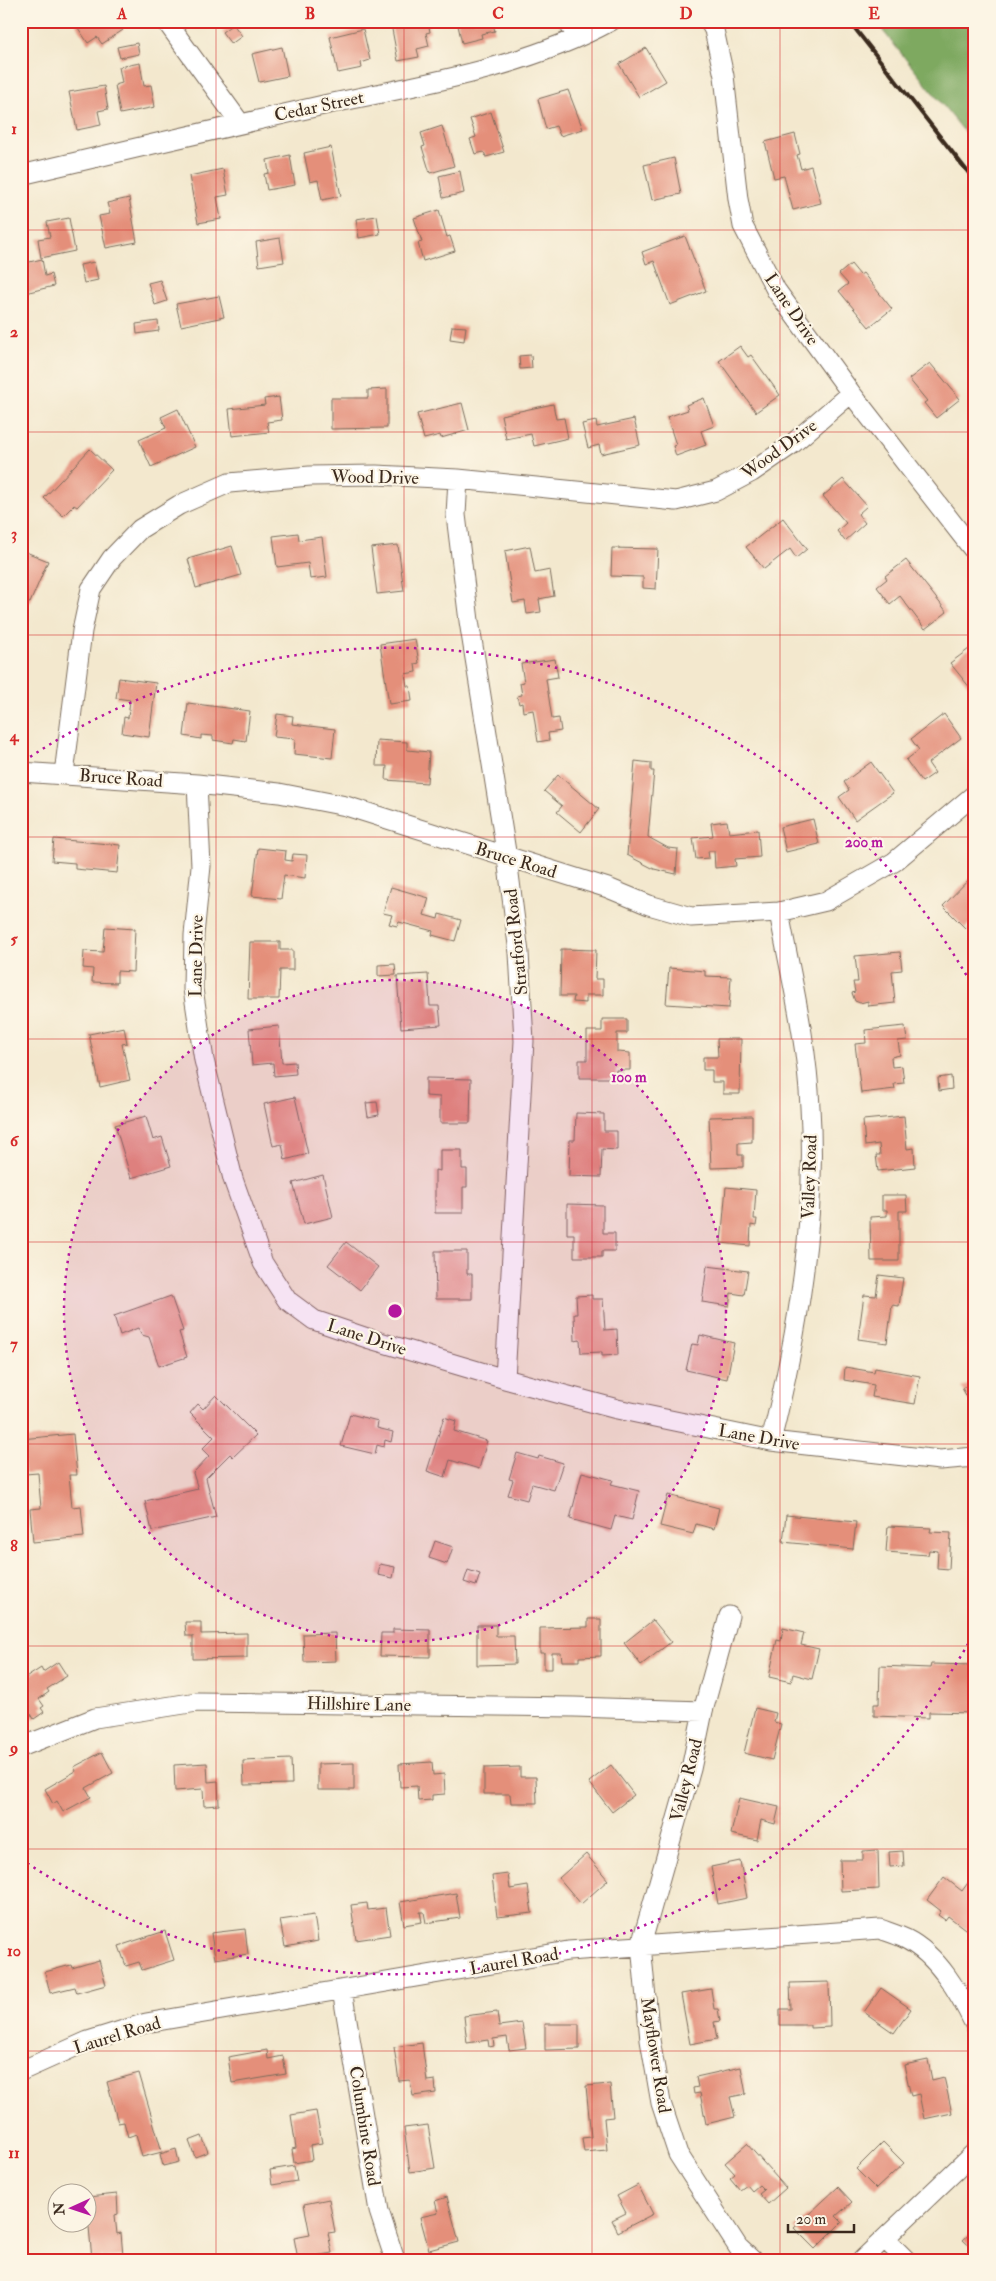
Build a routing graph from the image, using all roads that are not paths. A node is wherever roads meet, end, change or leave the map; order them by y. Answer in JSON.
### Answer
{"nodes":[{"id":1,"x":166,"y":21,"type":"edge"},
{"id":2,"x":567,"y":21,"type":"edge"},
{"id":3,"x":611,"y":21,"type":"edge"},
{"id":4,"x":709,"y":21,"type":"edge"},
{"id":5,"x":578,"y":37,"type":"junction"},
{"id":6,"x":240,"y":124,"type":"junction"},
{"id":7,"x":21,"y":175,"type":"edge"},
{"id":8,"x":851,"y":393,"type":"junction"},
{"id":9,"x":458,"y":479,"type":"junction"},
{"id":10,"x":975,"y":552,"type":"edge"},
{"id":11,"x":21,"y":772,"type":"edge"},
{"id":12,"x":64,"y":774,"type":"junction"},
{"id":13,"x":197,"y":784,"type":"junction"},
{"id":14,"x":975,"y":794,"type":"edge"},
{"id":15,"x":507,"y":858,"type":"junction"},
{"id":16,"x":779,"y":912,"type":"junction"},
{"id":17,"x":505,"y":1379,"type":"junction"},
{"id":18,"x":771,"y":1441,"type":"junction"},
{"id":19,"x":975,"y":1457,"type":"edge"},
{"id":20,"x":729,"y":1616,"type":"dead end"},
{"id":21,"x":703,"y":1711,"type":"junction"},
{"id":22,"x":21,"y":1747,"type":"edge"},
{"id":23,"x":641,"y":1945,"type":"junction"},
{"id":24,"x":342,"y":1990,"type":"junction"},
{"id":25,"x":975,"y":2025,"type":"edge"},
{"id":26,"x":21,"y":2071,"type":"edge"},
{"id":27,"x":975,"y":2152,"type":"edge"},
{"id":28,"x":885,"y":2239,"type":"junction"},
{"id":29,"x":395,"y":2260,"type":"edge"},
{"id":30,"x":752,"y":2260,"type":"edge"},
{"id":31,"x":862,"y":2260,"type":"edge"},
{"id":32,"x":906,"y":2260,"type":"edge"}],
"edges":[{"from":1,"to":6,"type":"street"},
{"from":2,"to":5,"type":"street"},
{"from":3,"to":5,"type":"street","name":"Cedar Street"},
{"from":4,"to":8,"type":"street","name":"Lane Drive"},
{"from":5,"to":6,"type":"street","name":"Cedar Street"},
{"from":6,"to":7,"type":"street","name":"Cedar Street"},
{"from":8,"to":9,"type":"street","name":"Wood Drive"},
{"from":8,"to":10,"type":"street","name":"Lane Drive"},
{"from":9,"to":12,"type":"street","name":"Wood Drive"},
{"from":9,"to":15,"type":"street","name":"Stratford Road"},
{"from":11,"to":12,"type":"street","name":"Bruce Road"},
{"from":12,"to":13,"type":"street","name":"Bruce Road"},
{"from":13,"to":15,"type":"street","name":"Bruce Road"},
{"from":13,"to":17,"type":"street","name":"Lane Drive"},
{"from":14,"to":16,"type":"street","name":"Bruce Road"},
{"from":15,"to":16,"type":"street","name":"Bruce Road"},
{"from":15,"to":17,"type":"street","name":"Stratford Road"},
{"from":16,"to":18,"type":"street","name":"Valley Road"},
{"from":17,"to":18,"type":"street","name":"Lane Drive"},
{"from":18,"to":19,"type":"street","name":"Lane Drive"},
{"from":20,"to":21,"type":"street","name":"Valley Road"},
{"from":21,"to":22,"type":"street","name":"Hillshire Lane"},
{"from":21,"to":23,"type":"street","name":"Valley Road"},
{"from":23,"to":24,"type":"street","name":"Laurel Road"},
{"from":23,"to":25,"type":"street","name":"Laurel Road"},
{"from":23,"to":30,"type":"street","name":"Mayflower Road"},
{"from":24,"to":26,"type":"street","name":"Laurel Road"},
{"from":24,"to":29,"type":"street","name":"Columbine Road"},
{"from":27,"to":28,"type":"street"},
{"from":28,"to":31,"type":"street"},
{"from":28,"to":32,"type":"street"}]}
